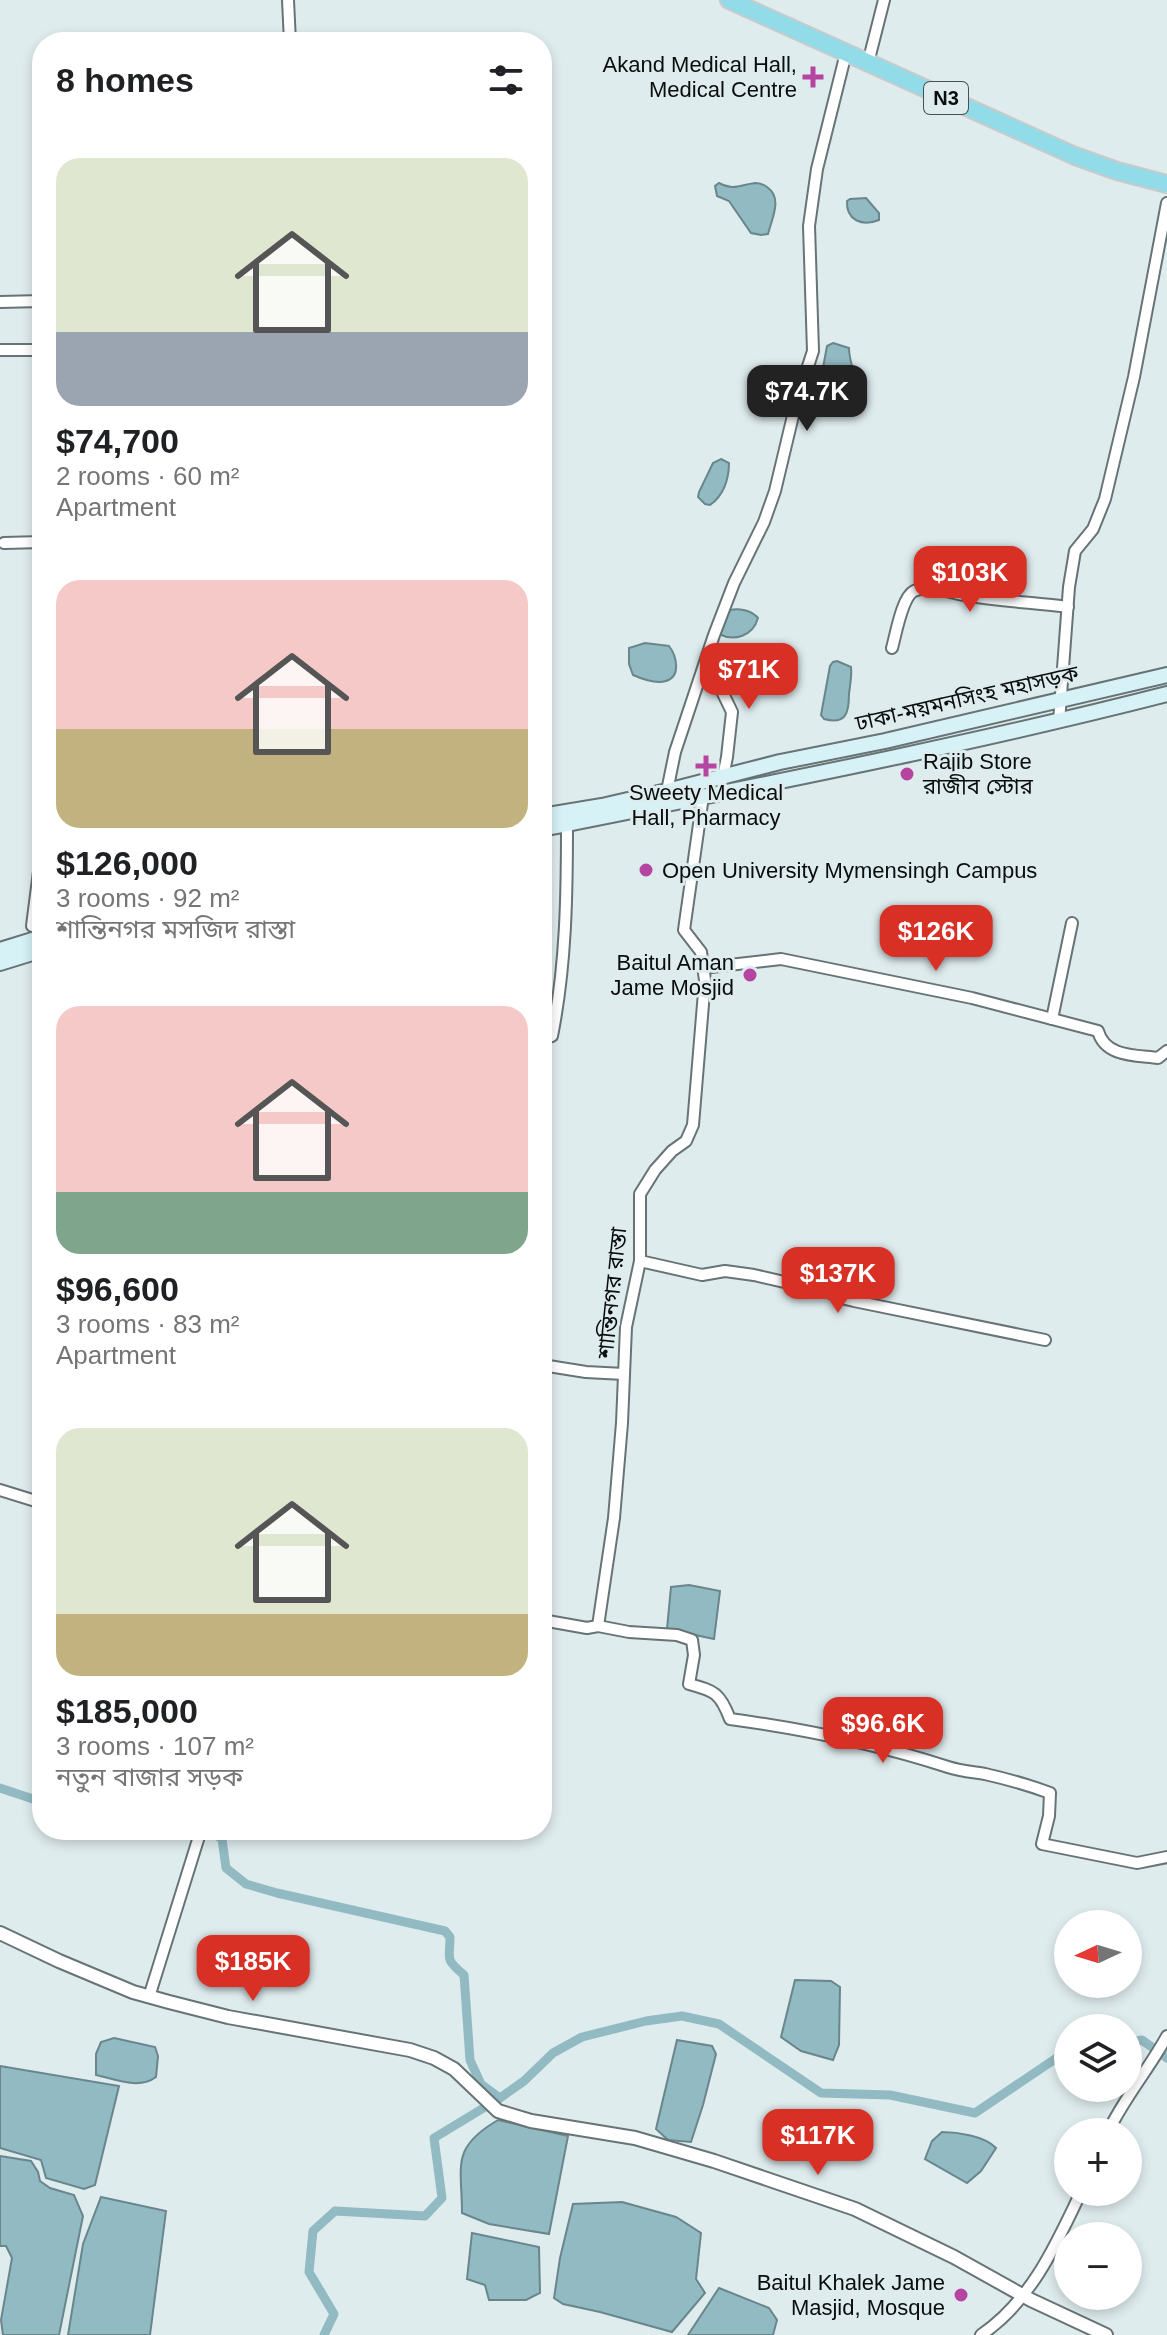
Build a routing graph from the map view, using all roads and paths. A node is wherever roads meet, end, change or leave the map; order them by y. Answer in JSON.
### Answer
{"nodes":[{"id":1,"x":288,"y":0,"type":"edge"},
{"id":2,"x":729,"y":0,"type":"edge"},
{"id":3,"x":884,"y":0,"type":"edge"},
{"id":4,"x":290,"y":32,"type":"edge"},
{"id":5,"x":846,"y":53,"type":"junction"},
{"id":6,"x":868,"y":63,"type":"junction"},
{"id":7,"x":1167,"y":184,"type":"edge"},
{"id":8,"x":1167,"y":203,"type":"edge"},
{"id":9,"x":32,"y":301,"type":"edge"},
{"id":10,"x":0,"y":302,"type":"edge"},
{"id":11,"x":0,"y":350,"type":"edge"},
{"id":12,"x":32,"y":350,"type":"edge"},
{"id":13,"x":32,"y":542,"type":"edge"},
{"id":14,"x":4,"y":543,"type":"dead end"},
{"id":15,"x":1068,"y":607,"type":"junction"},
{"id":16,"x":892,"y":648,"type":"dead end"},
{"id":17,"x":708,"y":651,"type":"junction"},
{"id":18,"x":1167,"y":675,"type":"edge"},
{"id":19,"x":1167,"y":694,"type":"edge"},
{"id":20,"x":1061,"y":698,"type":"junction"},
{"id":21,"x":1059,"y":722,"type":"junction"},
{"id":22,"x":723,"y":777,"type":"junction"},
{"id":23,"x":667,"y":791,"type":"junction"},
{"id":24,"x":703,"y":796,"type":"junction"},
{"id":25,"x":552,"y":814,"type":"edge"},
{"id":26,"x":567,"y":824,"type":"junction"},
{"id":27,"x":552,"y":827,"type":"edge"},
{"id":28,"x":1072,"y":923,"type":"dead end"},
{"id":29,"x":32,"y":934,"type":"edge"},
{"id":30,"x":0,"y":950,"type":"edge"},
{"id":31,"x":32,"y":953,"type":"edge"},
{"id":32,"x":0,"y":963,"type":"edge"},
{"id":33,"x":703,"y":968,"type":"junction"},
{"id":34,"x":1052,"y":1019,"type":"junction"},
{"id":35,"x":552,"y":1036,"type":"edge"},
{"id":36,"x":1167,"y":1051,"type":"edge"},
{"id":37,"x":640,"y":1261,"type":"junction"},
{"id":38,"x":1045,"y":1340,"type":"dead end"},
{"id":39,"x":552,"y":1367,"type":"edge"},
{"id":40,"x":624,"y":1374,"type":"junction"},
{"id":41,"x":0,"y":1490,"type":"edge"},
{"id":42,"x":32,"y":1500,"type":"edge"},
{"id":43,"x":552,"y":1622,"type":"edge"},
{"id":44,"x":598,"y":1626,"type":"junction"},
{"id":45,"x":198,"y":1840,"type":"edge"},
{"id":46,"x":1167,"y":1857,"type":"edge"},
{"id":47,"x":0,"y":1933,"type":"edge"},
{"id":48,"x":149,"y":1997,"type":"junction"},
{"id":49,"x":1167,"y":2036,"type":"edge"},
{"id":50,"x":1115,"y":2118,"type":"edge"},
{"id":51,"x":1074,"y":2206,"type":"edge"},
{"id":52,"x":1024,"y":2296,"type":"junction"},
{"id":53,"x":981,"y":2335,"type":"edge"},
{"id":54,"x":1106,"y":2335,"type":"edge"}],
"edges":[{"from":1,"to":4,"type":"street"},
{"from":2,"to":5,"type":"highway","number":"N3"},
{"from":3,"to":6,"type":"street"},
{"from":5,"to":6,"type":"highway","number":"N3"},
{"from":5,"to":17,"type":"street"},
{"from":6,"to":7,"type":"highway","number":"N3"},
{"from":8,"to":15,"type":"street"},
{"from":9,"to":10,"type":"street"},
{"from":11,"to":12,"type":"street"},
{"from":13,"to":14,"type":"street"},
{"from":15,"to":16,"type":"street"},
{"from":15,"to":20,"type":"street"},
{"from":17,"to":22,"type":"street"},
{"from":17,"to":23,"type":"street"},
{"from":18,"to":20,"type":"main road","name":"ঢাকা-ময়মনসিংহ মহাসড়ক"},
{"from":19,"to":21,"type":"main road","name":"ঢাকা-ময়মনসিংহ মহাসড়ক"},
{"from":20,"to":21,"type":"street"},
{"from":20,"to":22,"type":"main road","name":"ঢাকা-ময়মনসিংহ মহাসড়ক"},
{"from":21,"to":24,"type":"main road","name":"ঢাকা-ময়মনসিংহ মহাসড়ক"},
{"from":22,"to":23,"type":"main road","name":"ঢাকা-ময়মনসিংহ মহাসড়ক"},
{"from":23,"to":25,"type":"main road","name":"ঢাকা-ময়মনসিংহ মহাসড়ক"},
{"from":24,"to":26,"type":"main road","name":"ঢাকা-ময়মনসিংহ মহাসড়ক"},
{"from":24,"to":33,"type":"street","name":"শান্তিনগর রাস্তা"},
{"from":26,"to":27,"type":"main road","name":"ঢাকা-ময়মনসিংহ মহাসড়ক"},
{"from":26,"to":35,"type":"street"},
{"from":28,"to":34,"type":"street"},
{"from":29,"to":30,"type":"main road"},
{"from":31,"to":32,"type":"main road"},
{"from":33,"to":34,"type":"street"},
{"from":33,"to":37,"type":"street","name":"শান্তিনগর রাস্তা"},
{"from":34,"to":36,"type":"street"},
{"from":37,"to":38,"type":"street"},
{"from":37,"to":40,"type":"street","name":"শান্তিনগর রাস্তা"},
{"from":39,"to":40,"type":"street"},
{"from":40,"to":44,"type":"street","name":"শান্তিনগর রাস্তা"},
{"from":41,"to":42,"type":"street"},
{"from":43,"to":44,"type":"street"},
{"from":44,"to":46,"type":"street"},
{"from":45,"to":48,"type":"street"},
{"from":47,"to":48,"type":"street"},
{"from":48,"to":52,"type":"street"},
{"from":49,"to":50,"type":"street"},
{"from":51,"to":52,"type":"street"},
{"from":52,"to":53,"type":"street"},
{"from":52,"to":54,"type":"street"}]}
